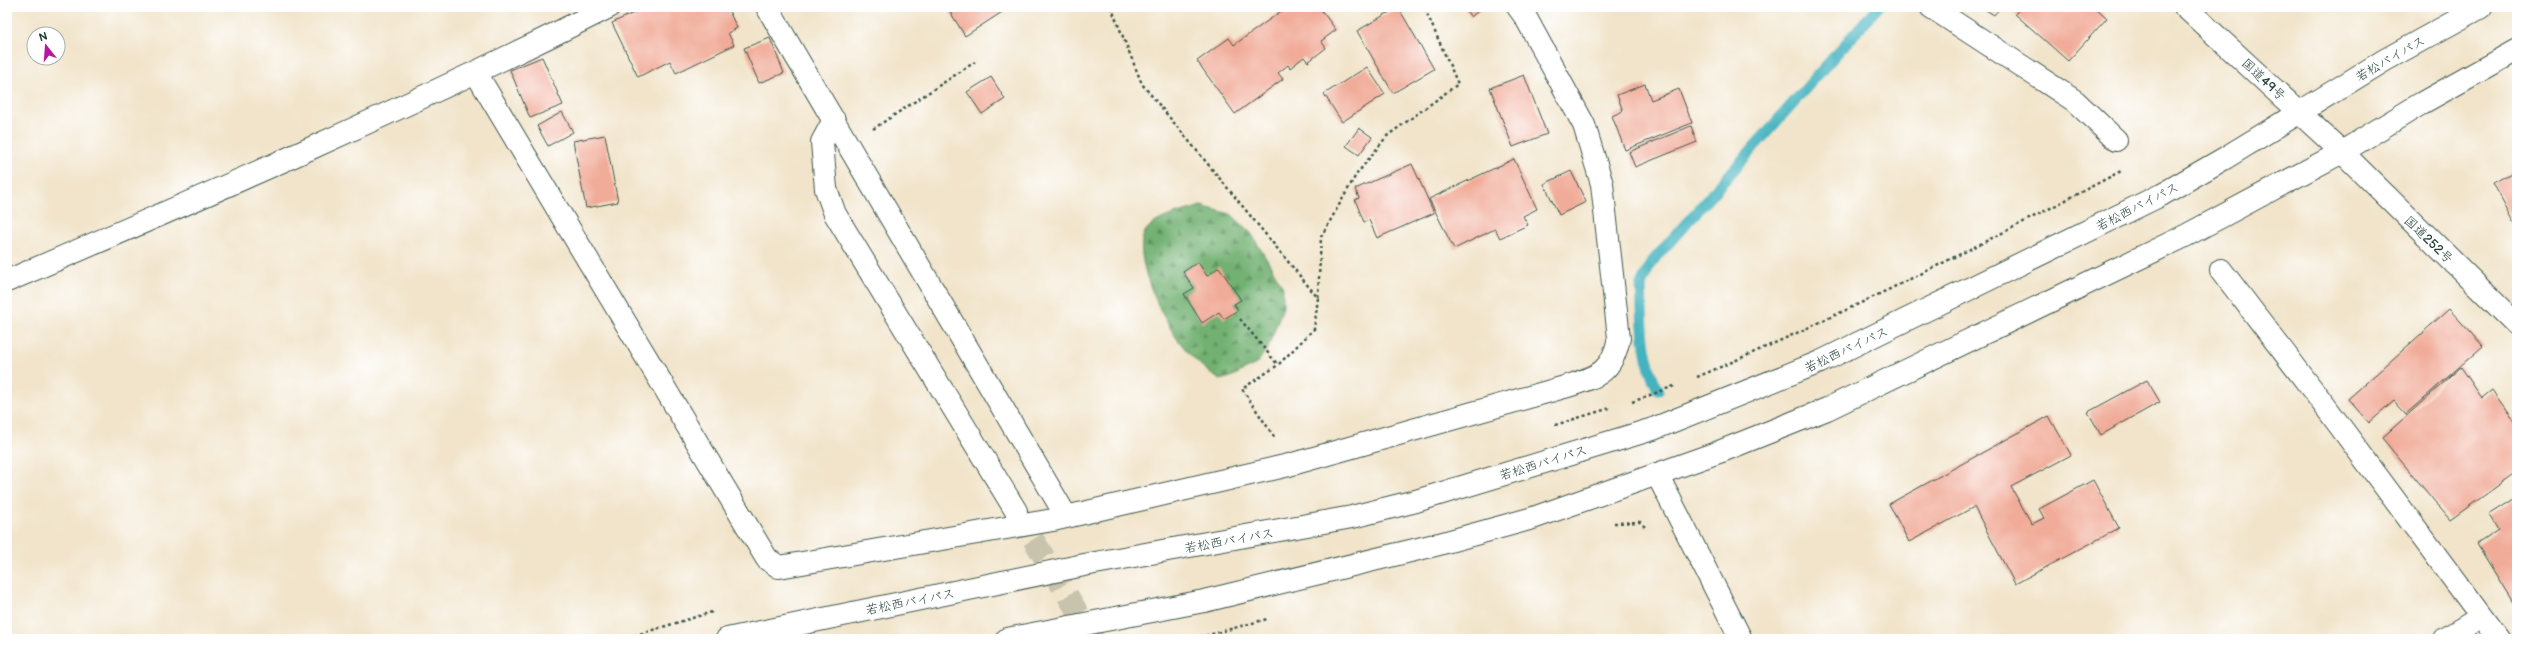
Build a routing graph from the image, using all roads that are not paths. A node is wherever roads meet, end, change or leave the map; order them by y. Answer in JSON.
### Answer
{"nodes":[{"id":1,"x":609,"y":7,"type":"edge"},
{"id":2,"x":768,"y":7,"type":"edge"},
{"id":3,"x":1518,"y":7,"type":"edge"},
{"id":4,"x":1931,"y":7,"type":"edge"},
{"id":5,"x":2185,"y":7,"type":"edge"},
{"id":6,"x":2481,"y":7,"type":"edge"},
{"id":7,"x":2517,"y":50,"type":"edge"},
{"id":8,"x":476,"y":74,"type":"junction"},
{"id":9,"x":2299,"y":112,"type":"junction"},
{"id":10,"x":834,"y":120,"type":"junction"},
{"id":11,"x":2116,"y":140,"type":"dead end"},
{"id":12,"x":2342,"y":152,"type":"junction"},
{"id":13,"x":2221,"y":270,"type":"dead end"},
{"id":14,"x":7,"y":281,"type":"edge"},
{"id":15,"x":2517,"y":325,"type":"edge"},
{"id":16,"x":1656,"y":474,"type":"junction"},
{"id":17,"x":1016,"y":511,"type":"tunnel mouth"},
{"id":18,"x":1066,"y":516,"type":"junction"},
{"id":19,"x":2481,"y":617,"type":"junction"},
{"id":20,"x":727,"y":639,"type":"edge"},
{"id":21,"x":1007,"y":639,"type":"edge"},
{"id":22,"x":1741,"y":639,"type":"edge"},
{"id":23,"x":2445,"y":639,"type":"edge"},
{"id":24,"x":2498,"y":639,"type":"edge"}],
"edges":[{"from":1,"to":8,"type":"main road"},
{"from":2,"to":10,"type":"main road"},
{"from":3,"to":18,"type":"main road"},
{"from":4,"to":11,"type":"main road"},
{"from":5,"to":9,"type":"main road","name":"国道49号"},
{"from":6,"to":9,"type":"main road","name":"若松バイパス"},
{"from":7,"to":12,"type":"main road"},
{"from":8,"to":14,"type":"main road"},
{"from":8,"to":18,"type":"main road"},
{"from":9,"to":12,"type":"main road","name":"国道49号"},
{"from":9,"to":20,"type":"main road","name":"若松西バイパス"},
{"from":10,"to":17,"type":"main road"},
{"from":10,"to":18,"type":"main road"},
{"from":12,"to":15,"type":"main road","name":"国道252号"},
{"from":12,"to":16,"type":"main road"},
{"from":13,"to":19,"type":"main road"},
{"from":16,"to":21,"type":"main road"},
{"from":16,"to":22,"type":"main road"},
{"from":19,"to":23,"type":"main road"},
{"from":19,"to":24,"type":"main road"}]}
